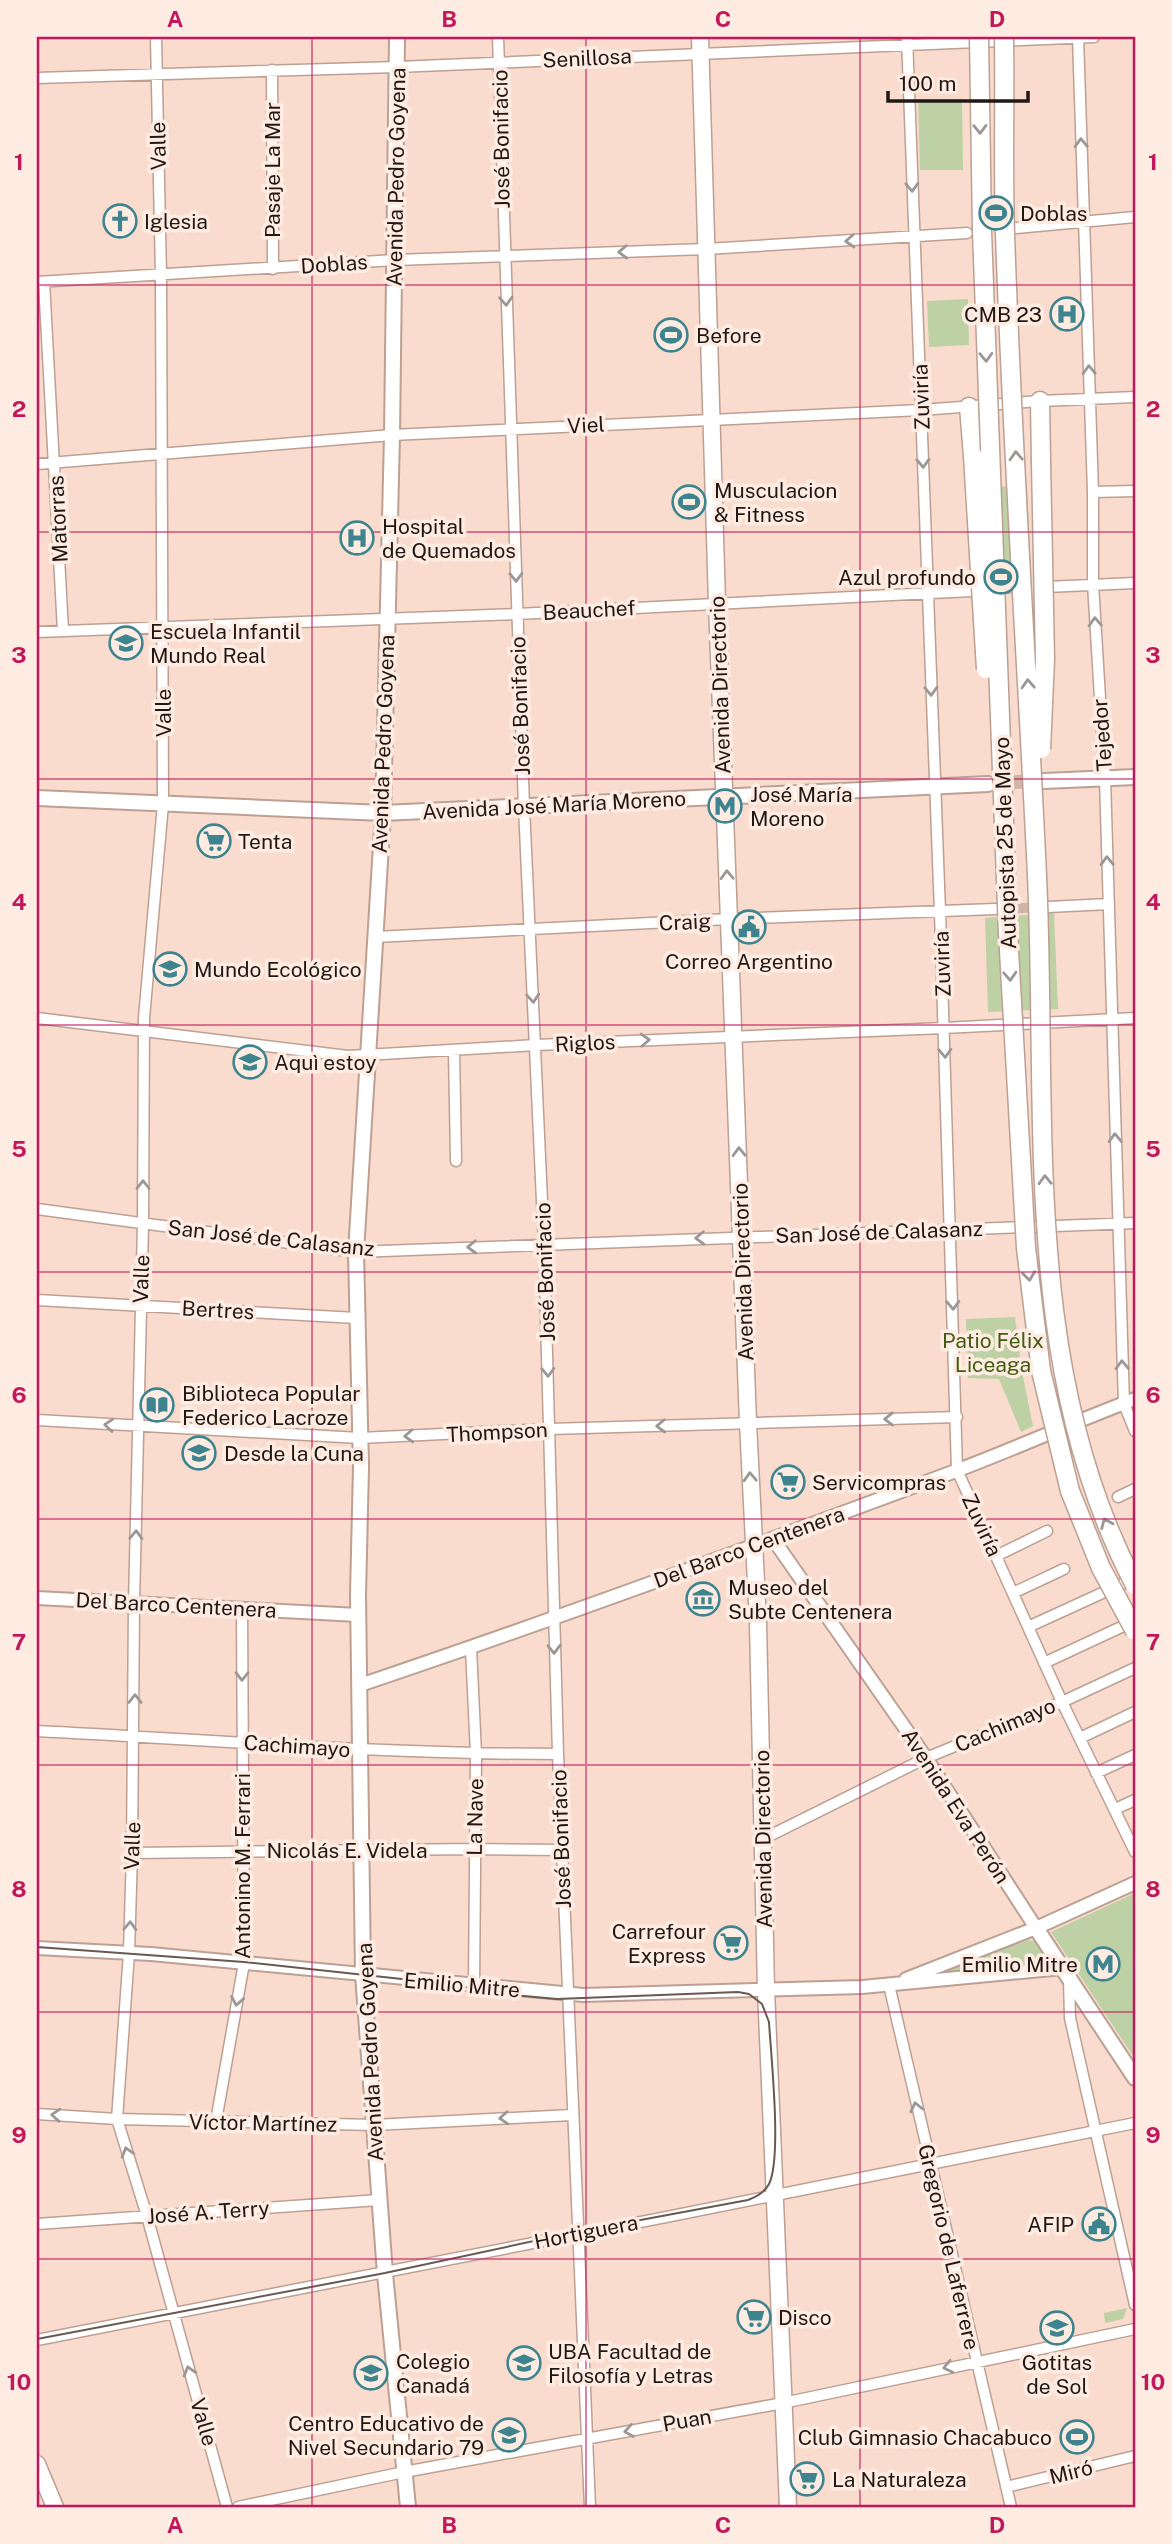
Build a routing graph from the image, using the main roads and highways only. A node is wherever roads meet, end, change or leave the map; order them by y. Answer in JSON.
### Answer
{"nodes":[{"id":1,"x":397,"y":37,"type":"edge"},
{"id":2,"x":979,"y":37,"type":"edge"},
{"id":3,"x":1004,"y":37,"type":"edge"},
{"id":4,"x":700,"y":45,"type":"edge"},
{"id":5,"x":1040,"y":401,"type":"road end"},
{"id":6,"x":969,"y":407,"type":"road end"},
{"id":7,"x":1135,"y":777,"type":"edge"},
{"id":8,"x":1044,"y":781,"type":"tunnel mouth"},
{"id":9,"x":988,"y":783,"type":"tunnel mouth"},
{"id":10,"x":724,"y":796,"type":"junction"},
{"id":11,"x":37,"y":798,"type":"edge"},
{"id":12,"x":383,"y":813,"type":"junction"},
{"id":13,"x":1037,"y":882,"type":"junction"},
{"id":14,"x":1008,"y":933,"type":"junction"},
{"id":15,"x":1135,"y":1585,"type":"edge"},
{"id":16,"x":1135,"y":1631,"type":"edge"},
{"id":17,"x":1036,"y":1928,"type":"road end"},
{"id":18,"x":1135,"y":2077,"type":"edge"},
{"id":19,"x":39,"y":2473,"type":"edge"},
{"id":20,"x":55,"y":2507,"type":"edge"},
{"id":21,"x":408,"y":2507,"type":"edge"},
{"id":22,"x":788,"y":2507,"type":"edge"}],
"edges":[{"from":1,"to":12,"type":"main road","name":"Avenida Pedro Goyena"},
{"from":2,"to":14,"type":"highway","name":"Autopista 25 de Mayo","one_way":true,"bridge":true},
{"from":13,"to":3,"type":"highway","name":"Autopista 25 de Mayo","one_way":true,"bridge":true},
{"from":4,"to":10,"type":"main road","name":"Avenida Directorio"},
{"from":5,"to":13,"type":"highway","bridge":true},
{"from":6,"to":14,"type":"highway","bridge":true},
{"from":7,"to":8,"type":"main road"},
{"from":9,"to":10,"type":"main road","name":"Avenida José María Moreno"},
{"from":10,"to":12,"type":"main road","name":"Avenida José María Moreno"},
{"from":22,"to":10,"type":"main road","name":"Avenida Directorio","one_way":true},
{"from":11,"to":12,"type":"main road","name":"Avenida José María Moreno"},
{"from":12,"to":21,"type":"main road","name":"Avenida Pedro Goyena"},
{"from":15,"to":13,"type":"highway","name":"Autopista 25 de Mayo","one_way":true,"bridge":true},
{"from":14,"to":16,"type":"highway","name":"Autopista 25 de Mayo","one_way":true,"bridge":true},
{"from":17,"to":18,"type":"main road","name":"Avenida Eva Perón"},
{"from":19,"to":20,"type":"main road"}]}
